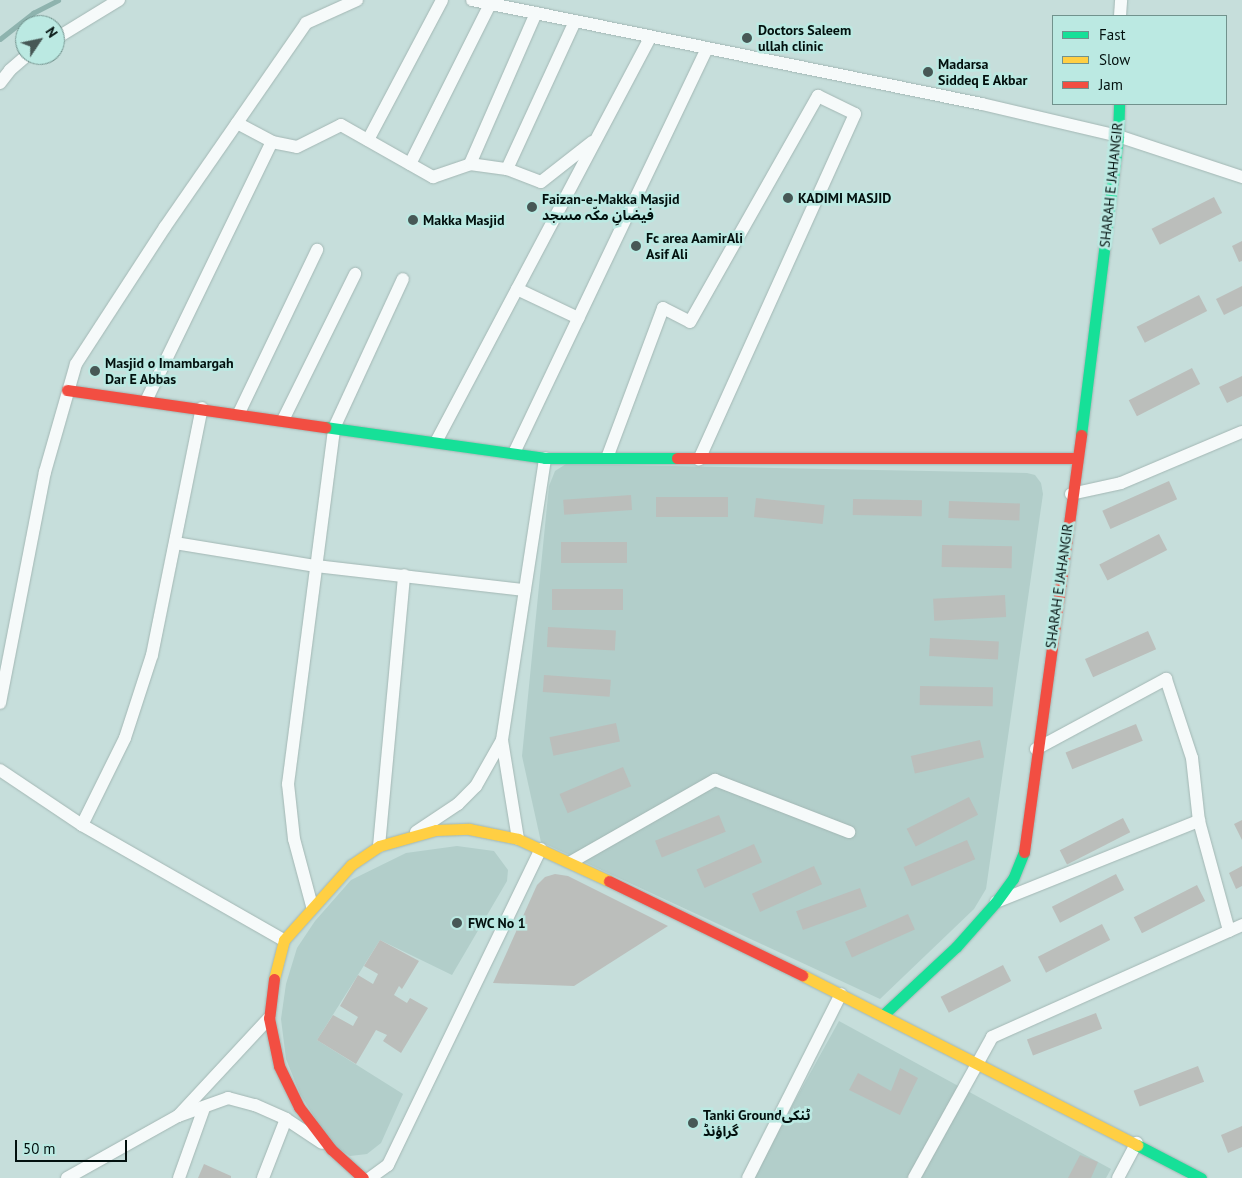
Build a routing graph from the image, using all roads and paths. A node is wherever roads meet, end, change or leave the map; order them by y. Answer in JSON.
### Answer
{"nodes":[{"id":1,"x":120,"y":0,"type":"edge"},
{"id":2,"x":357,"y":0,"type":"edge"},
{"id":3,"x":442,"y":0,"type":"edge"},
{"id":4,"x":472,"y":0,"type":"edge"},
{"id":5,"x":1122,"y":0,"type":"edge"},
{"id":6,"x":490,"y":4,"type":"junction"},
{"id":7,"x":536,"y":14,"type":"junction"},
{"id":8,"x":1120,"y":15,"type":"edge"},
{"id":9,"x":575,"y":21,"type":"junction"},
{"id":10,"x":65,"y":32,"type":"edge"},
{"id":11,"x":650,"y":37,"type":"junction"},
{"id":12,"x":707,"y":49,"type":"junction"},
{"id":13,"x":16,"y":65,"type":"edge"},
{"id":14,"x":0,"y":83,"type":"edge"},
{"id":15,"x":1119,"y":105,"type":"edge"},
{"id":16,"x":237,"y":123,"type":"junction"},
{"id":17,"x":1118,"y":136,"type":"junction"},
{"id":18,"x":596,"y":139,"type":"junction"},
{"id":19,"x":368,"y":140,"type":"junction"},
{"id":20,"x":272,"y":142,"type":"junction"},
{"id":21,"x":410,"y":164,"type":"junction"},
{"id":22,"x":470,"y":164,"type":"junction"},
{"id":23,"x":507,"y":169,"type":"junction"},
{"id":24,"x":1242,"y":177,"type":"edge"},
{"id":25,"x":317,"y":250,"type":"dead end"},
{"id":26,"x":355,"y":274,"type":"dead end"},
{"id":27,"x":403,"y":279,"type":"dead end"},
{"id":28,"x":517,"y":289,"type":"junction"},
{"id":29,"x":578,"y":318,"type":"junction"},
{"id":30,"x":67,"y":390,"type":"junction"},
{"id":31,"x":146,"y":400,"type":"junction"},
{"id":32,"x":202,"y":408,"type":"junction"},
{"id":33,"x":239,"y":413,"type":"junction"},
{"id":34,"x":283,"y":420,"type":"junction"},
{"id":35,"x":334,"y":428,"type":"junction"},
{"id":36,"x":1242,"y":432,"type":"edge"},
{"id":37,"x":436,"y":442,"type":"junction"},
{"id":38,"x":514,"y":453,"type":"junction"},
{"id":39,"x":545,"y":458,"type":"junction"},
{"id":40,"x":607,"y":458,"type":"junction"},
{"id":41,"x":1076,"y":458,"type":"junction"},
{"id":42,"x":699,"y":459,"type":"junction"},
{"id":43,"x":1071,"y":494,"type":"junction"},
{"id":44,"x":175,"y":543,"type":"junction"},
{"id":45,"x":316,"y":566,"type":"junction"},
{"id":46,"x":404,"y":575,"type":"junction"},
{"id":47,"x":525,"y":590,"type":"junction"},
{"id":48,"x":0,"y":703,"type":"edge"},
{"id":49,"x":502,"y":740,"type":"junction"},
{"id":50,"x":1036,"y":749,"type":"junction"},
{"id":51,"x":0,"y":770,"type":"edge"},
{"id":52,"x":1199,"y":821,"type":"junction"},
{"id":53,"x":82,"y":825,"type":"junction"},
{"id":54,"x":850,"y":832,"type":"dead end"},
{"id":55,"x":410,"y":836,"type":"junction"},
{"id":56,"x":518,"y":839,"type":"junction"},
{"id":57,"x":379,"y":846,"type":"junction"},
{"id":58,"x":541,"y":849,"type":"junction"},
{"id":59,"x":571,"y":862,"type":"junction"},
{"id":60,"x":996,"y":902,"type":"junction"},
{"id":61,"x":312,"y":906,"type":"junction"},
{"id":62,"x":1242,"y":925,"type":"edge"},
{"id":63,"x":1229,"y":931,"type":"junction"},
{"id":64,"x":284,"y":940,"type":"junction"},
{"id":65,"x":841,"y":994,"type":"junction"},
{"id":66,"x":883,"y":1015,"type":"junction"},
{"id":67,"x":269,"y":1018,"type":"junction"},
{"id":68,"x":978,"y":1062,"type":"junction"},
{"id":69,"x":204,"y":1108,"type":"junction"},
{"id":70,"x":178,"y":1116,"type":"junction"},
{"id":71,"x":286,"y":1119,"type":"junction"},
{"id":72,"x":1136,"y":1143,"type":"junction"},
{"id":73,"x":331,"y":1149,"type":"junction"},
{"id":74,"x":67,"y":1178,"type":"edge"},
{"id":75,"x":179,"y":1178,"type":"edge"},
{"id":76,"x":263,"y":1178,"type":"edge"},
{"id":77,"x":363,"y":1178,"type":"edge"},
{"id":78,"x":370,"y":1178,"type":"edge"},
{"id":79,"x":748,"y":1178,"type":"edge"},
{"id":80,"x":914,"y":1178,"type":"edge"},
{"id":81,"x":1118,"y":1178,"type":"edge"},
{"id":82,"x":1201,"y":1178,"type":"edge"}],
"edges":[{"from":1,"to":10,"type":"street"},
{"from":2,"to":16,"type":"street"},
{"from":3,"to":19,"type":"street"},
{"from":4,"to":6,"type":"street"},
{"from":5,"to":8,"type":"street"},
{"from":6,"to":7,"type":"street"},
{"from":6,"to":21,"type":"street"},
{"from":7,"to":9,"type":"street"},
{"from":7,"to":22,"type":"street"},
{"from":9,"to":11,"type":"street"},
{"from":9,"to":23,"type":"street"},
{"from":11,"to":12,"type":"street"},
{"from":11,"to":18,"type":"street"},
{"from":12,"to":17,"type":"street"},
{"from":12,"to":29,"type":"street"},
{"from":13,"to":14,"type":"street"},
{"from":15,"to":17,"type":"street","name":"SHARAH E JAHANGIR"},
{"from":16,"to":20,"type":"street"},
{"from":16,"to":30,"type":"street"},
{"from":17,"to":24,"type":"street"},
{"from":17,"to":41,"type":"street","name":"SHARAH E JAHANGIR"},
{"from":18,"to":23,"type":"street"},
{"from":18,"to":28,"type":"street"},
{"from":19,"to":20,"type":"street"},
{"from":19,"to":21,"type":"street"},
{"from":20,"to":31,"type":"street"},
{"from":21,"to":22,"type":"street"},
{"from":22,"to":23,"type":"street"},
{"from":25,"to":33,"type":"street"},
{"from":26,"to":34,"type":"street"},
{"from":27,"to":35,"type":"street"},
{"from":28,"to":29,"type":"street"},
{"from":28,"to":37,"type":"street"},
{"from":29,"to":38,"type":"street"},
{"from":30,"to":31,"type":"street"},
{"from":30,"to":48,"type":"street"},
{"from":31,"to":32,"type":"street"},
{"from":32,"to":33,"type":"street"},
{"from":32,"to":44,"type":"street"},
{"from":33,"to":34,"type":"street"},
{"from":34,"to":35,"type":"street"},
{"from":35,"to":37,"type":"street"},
{"from":35,"to":45,"type":"street"},
{"from":36,"to":43,"type":"street"},
{"from":37,"to":38,"type":"street"},
{"from":38,"to":39,"type":"street"},
{"from":39,"to":40,"type":"street"},
{"from":39,"to":47,"type":"street"},
{"from":40,"to":42,"type":"street"},
{"from":40,"to":42,"type":"street"},
{"from":41,"to":42,"type":"street"},
{"from":41,"to":43,"type":"street","name":"SHARAH E JAHANGIR"},
{"from":43,"to":50,"type":"street","name":"SHARAH E JAHANGIR"},
{"from":44,"to":45,"type":"street"},
{"from":44,"to":53,"type":"street"},
{"from":45,"to":46,"type":"street"},
{"from":45,"to":61,"type":"street"},
{"from":46,"to":47,"type":"street"},
{"from":46,"to":57,"type":"street"},
{"from":47,"to":49,"type":"street"},
{"from":49,"to":55,"type":"street"},
{"from":49,"to":56,"type":"street"},
{"from":50,"to":52,"type":"street"},
{"from":50,"to":60,"type":"street","name":"SHARAH E JAHANGIR"},
{"from":51,"to":53,"type":"street"},
{"from":52,"to":60,"type":"street"},
{"from":52,"to":63,"type":"street"},
{"from":53,"to":64,"type":"street"},
{"from":54,"to":59,"type":"street"},
{"from":55,"to":56,"type":"street"},
{"from":55,"to":57,"type":"street"},
{"from":56,"to":58,"type":"street"},
{"from":57,"to":61,"type":"street"},
{"from":58,"to":59,"type":"street"},
{"from":58,"to":78,"type":"street"},
{"from":59,"to":65,"type":"street"},
{"from":60,"to":66,"type":"street","name":"SHARAH E JAHANGIR"},
{"from":61,"to":64,"type":"street"},
{"from":62,"to":63,"type":"street"},
{"from":63,"to":68,"type":"street"},
{"from":64,"to":67,"type":"street"},
{"from":65,"to":66,"type":"street"},
{"from":65,"to":79,"type":"street"},
{"from":66,"to":68,"type":"street"},
{"from":67,"to":70,"type":"street"},
{"from":67,"to":73,"type":"street"},
{"from":68,"to":72,"type":"street"},
{"from":68,"to":80,"type":"street"},
{"from":69,"to":70,"type":"street"},
{"from":69,"to":71,"type":"street"},
{"from":69,"to":75,"type":"street"},
{"from":70,"to":74,"type":"street"},
{"from":71,"to":73,"type":"street"},
{"from":71,"to":76,"type":"street"},
{"from":72,"to":81,"type":"street"},
{"from":72,"to":82,"type":"street"},
{"from":73,"to":77,"type":"street"}]}
